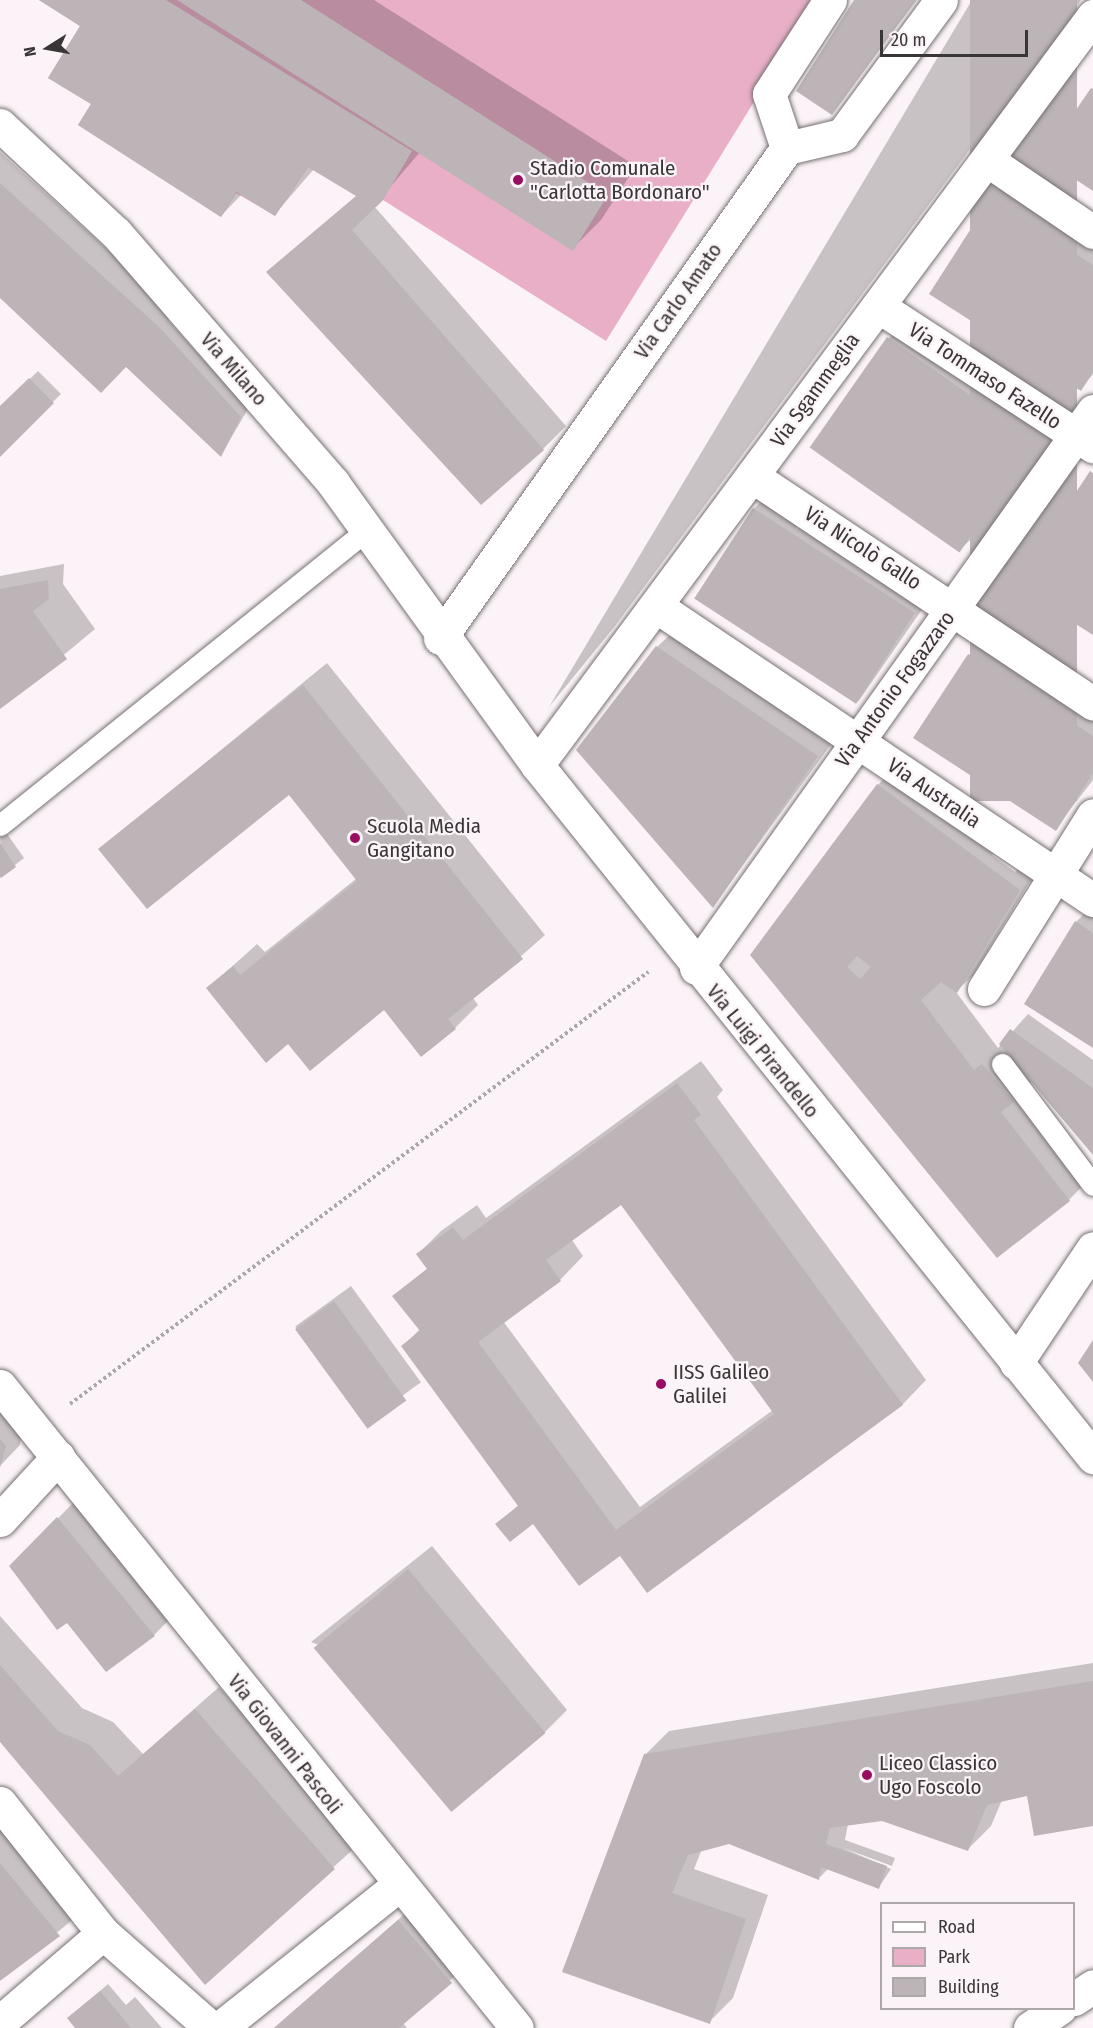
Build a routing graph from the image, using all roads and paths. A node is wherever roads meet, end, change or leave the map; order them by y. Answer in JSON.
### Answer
{"nodes":[{"id":1,"x":830,"y":0,"type":"edge"},
{"id":2,"x":941,"y":0,"type":"edge"},
{"id":3,"x":1088,"y":35,"type":"edge"},
{"id":4,"x":0,"y":125,"type":"edge"},
{"id":5,"x":787,"y":148,"type":"junction"},
{"id":6,"x":987,"y":160,"type":"junction"},
{"id":7,"x":1093,"y":232,"type":"edge"},
{"id":8,"x":878,"y":306,"type":"junction"},
{"id":9,"x":1087,"y":430,"type":"edge"},
{"id":10,"x":752,"y":476,"type":"junction"},
{"id":11,"x":364,"y":532,"type":"junction"},
{"id":12,"x":656,"y":606,"type":"junction"},
{"id":13,"x":953,"y":607,"type":"junction"},
{"id":14,"x":440,"y":638,"type":"junction"},
{"id":15,"x":1093,"y":703,"type":"edge"},
{"id":16,"x":857,"y":742,"type":"junction"},
{"id":17,"x":537,"y":765,"type":"junction"},
{"id":18,"x":1093,"y":815,"type":"edge"},
{"id":19,"x":0,"y":825,"type":"edge"},
{"id":20,"x":1055,"y":873,"type":"junction"},
{"id":21,"x":1093,"y":900,"type":"edge"},
{"id":22,"x":688,"y":958,"type":"junction"},
{"id":23,"x":984,"y":989,"type":"dead end"},
{"id":24,"x":1002,"y":1064,"type":"dead end"},
{"id":25,"x":1093,"y":1185,"type":"edge"},
{"id":26,"x":1093,"y":1248,"type":"edge"},
{"id":27,"x":1016,"y":1364,"type":"junction"},
{"id":28,"x":0,"y":1386,"type":"edge"},
{"id":29,"x":36,"y":1430,"type":"junction"},
{"id":30,"x":58,"y":1457,"type":"junction"},
{"id":31,"x":1093,"y":1457,"type":"edge"},
{"id":32,"x":0,"y":1520,"type":"edge"},
{"id":33,"x":0,"y":1803,"type":"edge"},
{"id":34,"x":398,"y":1886,"type":"junction"},
{"id":35,"x":104,"y":1933,"type":"junction"},
{"id":36,"x":1093,"y":1986,"type":"edge"},
{"id":37,"x":1075,"y":1998,"type":"edge"},
{"id":38,"x":1057,"y":2010,"type":"edge"},
{"id":39,"x":0,"y":2022,"type":"edge"},
{"id":40,"x":211,"y":2028,"type":"edge"},
{"id":41,"x":220,"y":2028,"type":"edge"},
{"id":42,"x":517,"y":2028,"type":"edge"},
{"id":43,"x":1030,"y":2028,"type":"edge"}],
"edges":[{"from":1,"to":5,"type":"street"},
{"from":2,"to":5,"type":"street"},
{"from":3,"to":6,"type":"street","name":"Via Sgammeglia"},
{"from":4,"to":11,"type":"street","name":"Via Milano"},
{"from":5,"to":14,"type":"street","name":"Via Carlo Amato"},
{"from":6,"to":7,"type":"street"},
{"from":6,"to":8,"type":"street","name":"Via Sgammeglia"},
{"from":8,"to":9,"type":"street","name":"Via Tommaso Fazello"},
{"from":8,"to":10,"type":"street","name":"Via Sgammeglia"},
{"from":9,"to":13,"type":"street","name":"Via Antonio Fogazzaro"},
{"from":10,"to":12,"type":"street","name":"Via Sgammeglia"},
{"from":10,"to":13,"type":"street","name":"Via Nicolò Gallo"},
{"from":11,"to":14,"type":"street","name":"Via Milano"},
{"from":11,"to":19,"type":"lane"},
{"from":12,"to":16,"type":"street","name":"Via Australia"},
{"from":12,"to":17,"type":"street","name":"Via Sgammeglia"},
{"from":13,"to":15,"type":"street","name":"Via Nicolò Gallo"},
{"from":13,"to":16,"type":"street","name":"Via Antonio Fogazzaro"},
{"from":14,"to":17,"type":"street","name":"Via Luigi Pirandello"},
{"from":16,"to":20,"type":"street","name":"Via Australia"},
{"from":16,"to":22,"type":"street","name":"Via Antonio Fogazzaro"},
{"from":17,"to":22,"type":"street","name":"Via Luigi Pirandello"},
{"from":18,"to":20,"type":"street"},
{"from":20,"to":21,"type":"street","name":"Via Australia"},
{"from":20,"to":23,"type":"street"},
{"from":22,"to":27,"type":"street","name":"Via Luigi Pirandello"},
{"from":22,"to":29,"type":"path"},
{"from":24,"to":25,"type":"lane"},
{"from":26,"to":27,"type":"street"},
{"from":27,"to":31,"type":"street","name":"Via Luigi Pirandello"},
{"from":28,"to":29,"type":"street","name":"Via Giovanni Pascoli"},
{"from":29,"to":30,"type":"street","name":"Via Giovanni Pascoli"},
{"from":30,"to":32,"type":"street"},
{"from":30,"to":34,"type":"street","name":"Via Giovanni Pascoli"},
{"from":33,"to":35,"type":"street"},
{"from":34,"to":41,"type":"street"},
{"from":34,"to":42,"type":"street","name":"Via Giovanni Pascoli"},
{"from":35,"to":39,"type":"street"},
{"from":35,"to":40,"type":"street"},
{"from":36,"to":37,"type":"street"},
{"from":38,"to":43,"type":"street"}]}
